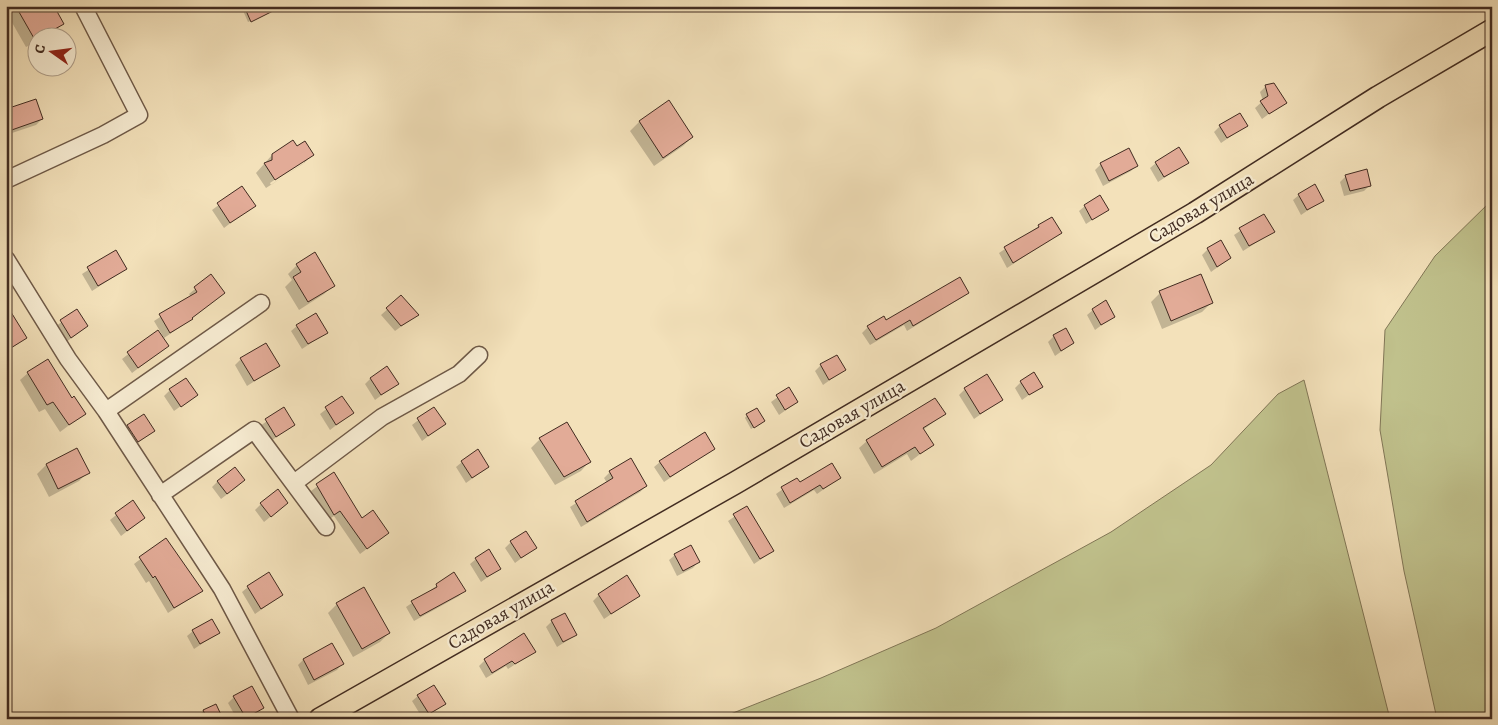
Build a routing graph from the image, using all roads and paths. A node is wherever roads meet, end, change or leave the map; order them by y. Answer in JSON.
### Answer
{"nodes":[{"id":1,"x":83,"y":6,"type":"edge"},
{"id":2,"x":1492,"y":30,"type":"edge"},
{"id":3,"x":6,"y":180,"type":"edge"},
{"id":4,"x":6,"y":259,"type":"edge"},
{"id":5,"x":261,"y":303,"type":"dead end"},
{"id":6,"x":479,"y":356,"type":"dead end"},
{"id":7,"x":106,"y":411,"type":"junction"},
{"id":8,"x":294,"y":484,"type":"junction"},
{"id":9,"x":160,"y":495,"type":"junction"},
{"id":10,"x":326,"y":527,"type":"dead end"},
{"id":11,"x":291,"y":719,"type":"edge"},
{"id":12,"x":320,"y":719,"type":"edge"}],
"edges":[{"from":1,"to":3,"type":"street"},
{"from":2,"to":12,"type":"main road","name":"Садовая улица"},
{"from":4,"to":7,"type":"street"},
{"from":5,"to":7,"type":"street"},
{"from":6,"to":8,"type":"street"},
{"from":7,"to":9,"type":"street"},
{"from":8,"to":9,"type":"street"},
{"from":8,"to":10,"type":"street"},
{"from":9,"to":11,"type":"street"}]}
